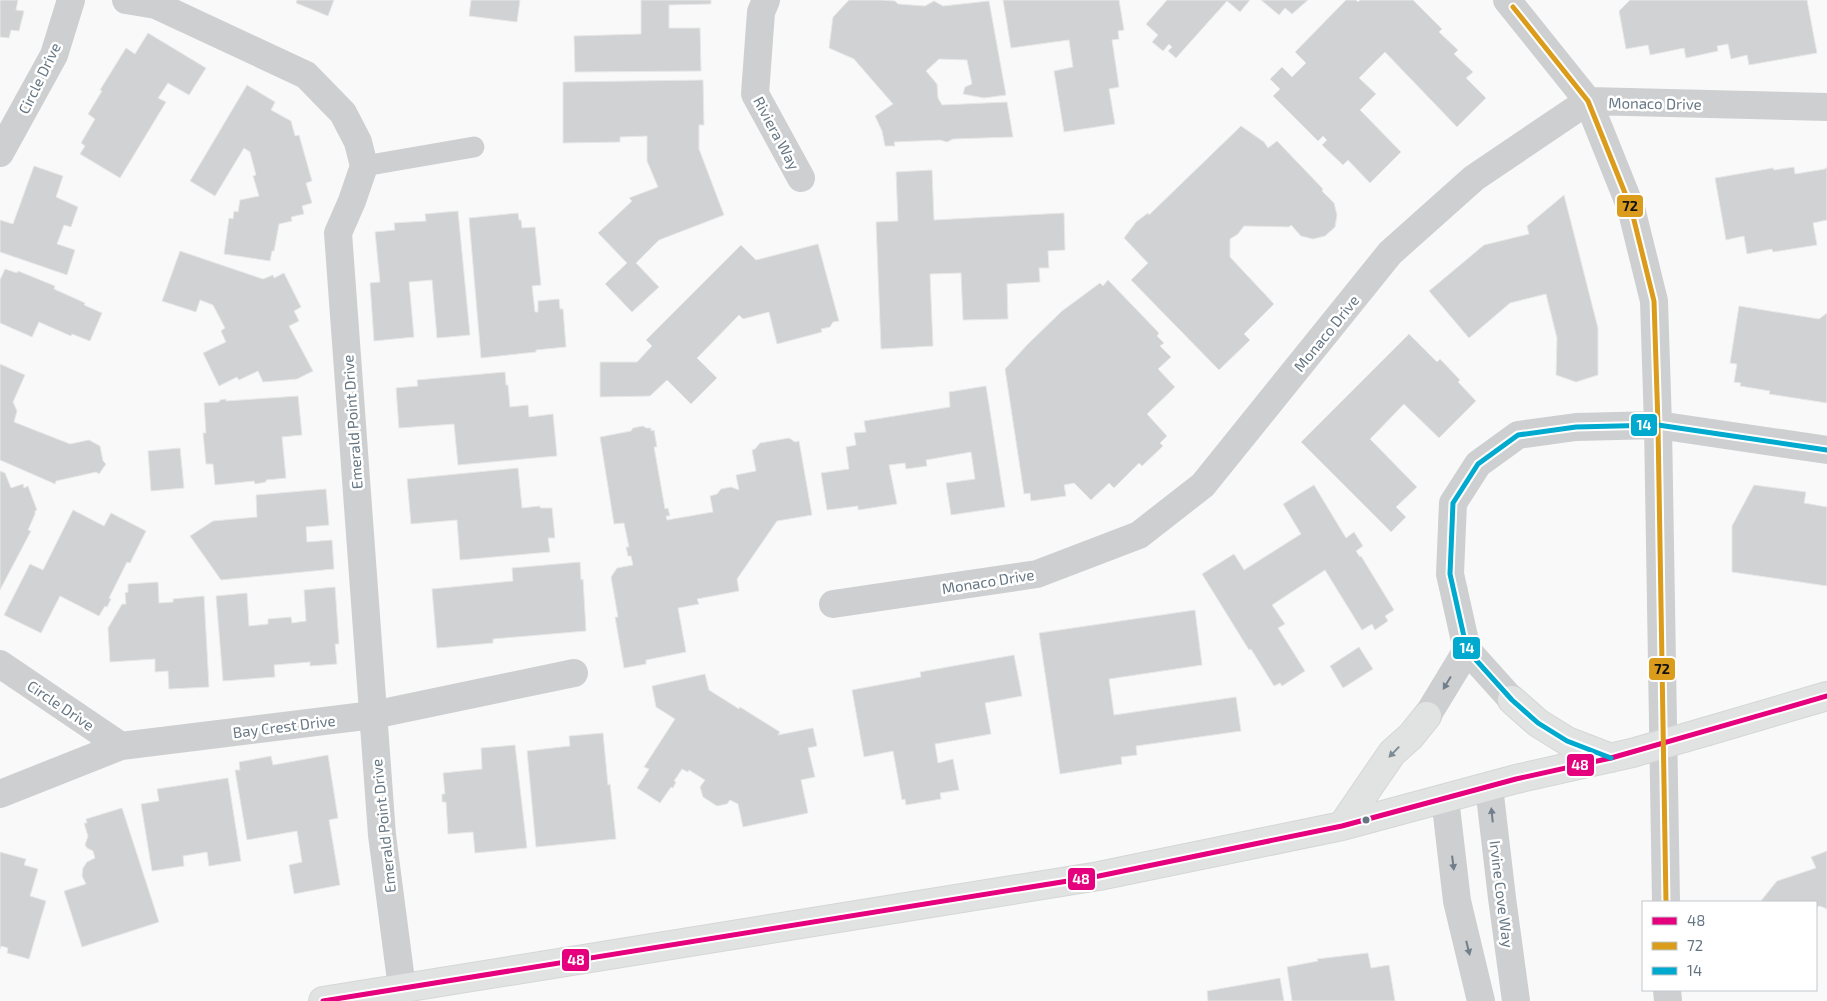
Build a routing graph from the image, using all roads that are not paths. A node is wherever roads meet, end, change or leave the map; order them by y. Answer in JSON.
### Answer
{"nodes":[{"id":1,"x":71,"y":0,"type":"edge"},
{"id":2,"x":126,"y":0,"type":"edge"},
{"id":3,"x":766,"y":0,"type":"edge"},
{"id":4,"x":1507,"y":0,"type":"edge"},
{"id":5,"x":1588,"y":101,"type":"junction"},
{"id":6,"x":1827,"y":106,"type":"edge"},
{"id":7,"x":474,"y":147,"type":"dead end"},
{"id":8,"x":0,"y":153,"type":"edge"},
{"id":9,"x":364,"y":166,"type":"junction"},
{"id":10,"x":800,"y":178,"type":"dead end"},
{"id":11,"x":1658,"y":424,"type":"junction"},
{"id":12,"x":1827,"y":450,"type":"edge"},
{"id":13,"x":833,"y":604,"type":"dead end"},
{"id":14,"x":1467,"y":650,"type":"junction"},
{"id":15,"x":0,"y":664,"type":"edge"},
{"id":16,"x":574,"y":673,"type":"dead end"},
{"id":17,"x":1827,"y":696,"type":"edge"},
{"id":18,"x":1512,"y":700,"type":"joint"},
{"id":19,"x":374,"y":715,"type":"junction"},
{"id":20,"x":1427,"y":716,"type":"joint"},
{"id":21,"x":121,"y":746,"type":"junction"},
{"id":22,"x":1622,"y":756,"type":"junction"},
{"id":23,"x":1489,"y":787,"type":"junction"},
{"id":24,"x":0,"y":794,"type":"edge"},
{"id":25,"x":1445,"y":798,"type":"junction"},
{"id":26,"x":1342,"y":826,"type":"junction"},
{"id":27,"x":1666,"y":901,"type":"edge"},
{"id":28,"x":402,"y":988,"type":"junction"},
{"id":29,"x":323,"y":1001,"type":"edge"},
{"id":30,"x":1481,"y":1001,"type":"edge"},
{"id":31,"x":1516,"y":1001,"type":"edge"}],
"edges":[{"from":1,"to":8,"type":"street","name":"Circle Drive"},
{"from":2,"to":9,"type":"street"},
{"from":3,"to":10,"type":"street","name":"Riviera Way"},
{"from":4,"to":5,"type":"street"},
{"from":5,"to":6,"type":"street","name":"Monaco Drive"},
{"from":5,"to":11,"type":"street"},
{"from":5,"to":13,"type":"street","name":"Monaco Drive"},
{"from":7,"to":9,"type":"lane"},
{"from":9,"to":19,"type":"street","name":"Emerald Point Drive"},
{"from":11,"to":12,"type":"street"},
{"from":11,"to":14,"type":"street"},
{"from":11,"to":27,"type":"street"},
{"from":14,"to":18,"type":"street"},
{"from":14,"to":20,"type":"street","one_way":true},
{"from":15,"to":21,"type":"street","name":"Circle Drive"},
{"from":16,"to":19,"type":"street","name":"Bay Crest Drive"},
{"from":17,"to":22,"type":"highway","bridge":true},
{"from":18,"to":22,"type":"highway"},
{"from":19,"to":21,"type":"street","name":"Bay Crest Drive"},
{"from":19,"to":28,"type":"street","name":"Emerald Point Drive"},
{"from":20,"to":26,"type":"highway","one_way":true},
{"from":21,"to":24,"type":"street","name":"Bay Crest Drive"},
{"from":22,"to":23,"type":"highway"},
{"from":23,"to":25,"type":"highway"},
{"from":31,"to":23,"type":"street","name":"Irvine Cove Way","one_way":true},
{"from":25,"to":26,"type":"highway"},
{"from":25,"to":30,"type":"street","one_way":true},
{"from":26,"to":28,"type":"highway"},
{"from":28,"to":29,"type":"highway"}]}
